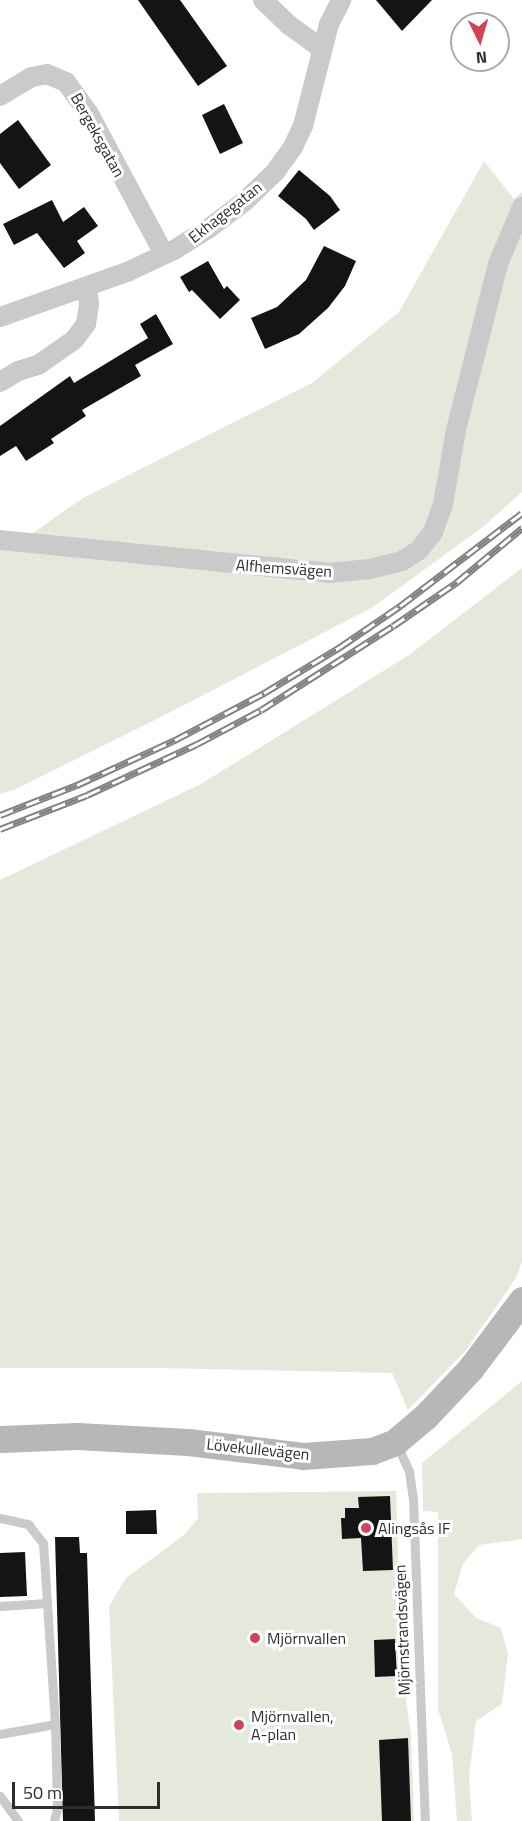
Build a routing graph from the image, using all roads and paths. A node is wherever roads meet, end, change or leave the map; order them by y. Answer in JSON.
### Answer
{"nodes":[{"id":1,"x":263,"y":0,"type":"edge"},
{"id":2,"x":341,"y":0,"type":"edge"},
{"id":3,"x":321,"y":48,"type":"junction"},
{"id":4,"x":0,"y":96,"type":"edge"},
{"id":5,"x":522,"y":207,"type":"edge"},
{"id":6,"x":164,"y":254,"type":"junction"},
{"id":7,"x":87,"y":286,"type":"junction"},
{"id":8,"x":0,"y":317,"type":"edge"},
{"id":9,"x":0,"y":382,"type":"edge"},
{"id":10,"x":0,"y":540,"type":"edge"},
{"id":11,"x":522,"y":1300,"type":"edge"},
{"id":12,"x":0,"y":1438,"type":"edge"},
{"id":13,"x":395,"y":1442,"type":"junction"},
{"id":14,"x":0,"y":1518,"type":"edge"},
{"id":15,"x":48,"y":1604,"type":"junction"},
{"id":16,"x":0,"y":1606,"type":"edge"},
{"id":17,"x":54,"y":1724,"type":"junction"},
{"id":18,"x":0,"y":1734,"type":"edge"},
{"id":19,"x":0,"y":1796,"type":"edge"},
{"id":20,"x":18,"y":1821,"type":"edge"},
{"id":21,"x":54,"y":1821,"type":"edge"},
{"id":22,"x":425,"y":1821,"type":"edge"}],
"edges":[{"from":1,"to":3,"type":"street"},
{"from":2,"to":3,"type":"street","name":"Ekhagegatan"},
{"from":3,"to":6,"type":"street","name":"Ekhagegatan"},
{"from":4,"to":6,"type":"street","name":"Bergeksgatan"},
{"from":5,"to":10,"type":"street","name":"Alfhemsvägen"},
{"from":6,"to":7,"type":"street","name":"Ekhagegatan"},
{"from":7,"to":8,"type":"street","name":"Ekhagegatan"},
{"from":7,"to":9,"type":"street"},
{"from":11,"to":13,"type":"street","name":"Lövekullevägen"},
{"from":12,"to":13,"type":"street","name":"Lövekullevägen"},
{"from":13,"to":22,"type":"lane","name":"Mjörnstrandsvägen"},
{"from":14,"to":15,"type":"lane"},
{"from":15,"to":16,"type":"lane"},
{"from":15,"to":17,"type":"lane"},
{"from":17,"to":18,"type":"lane"},
{"from":17,"to":21,"type":"lane"},
{"from":19,"to":20,"type":"lane"}]}
